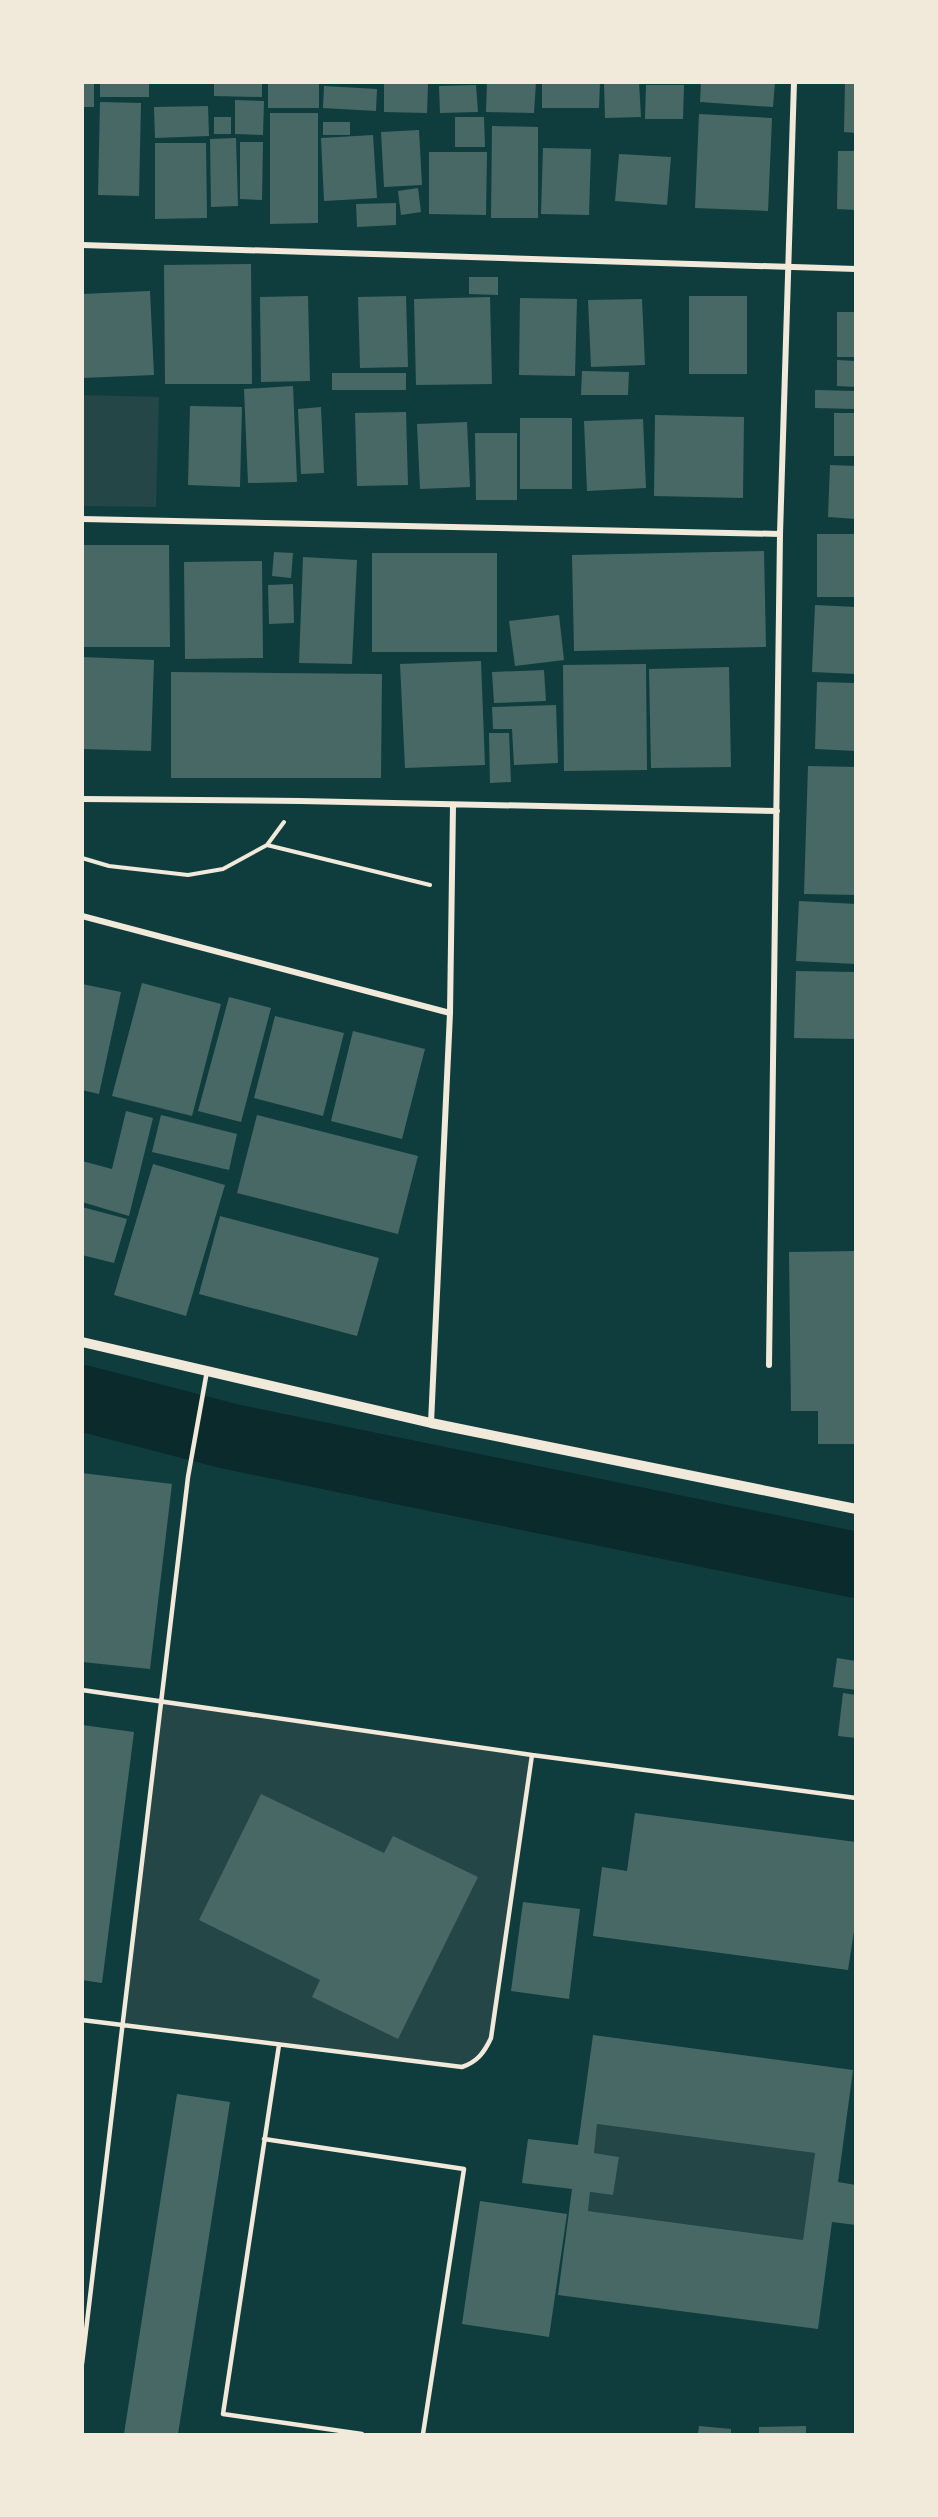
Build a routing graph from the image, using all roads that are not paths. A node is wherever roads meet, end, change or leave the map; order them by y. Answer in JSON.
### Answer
{"nodes":[{"id":1,"x":794,"y":82,"type":"edge"},
{"id":2,"x":82,"y":245,"type":"edge"},
{"id":3,"x":788,"y":267,"type":"junction"},
{"id":4,"x":855,"y":269,"type":"edge"},
{"id":5,"x":82,"y":519,"type":"edge"},
{"id":6,"x":780,"y":534,"type":"junction"},
{"id":7,"x":82,"y":799,"type":"edge"},
{"id":8,"x":453,"y":804,"type":"junction"},
{"id":9,"x":777,"y":811,"type":"junction"},
{"id":10,"x":82,"y":916,"type":"edge"},
{"id":11,"x":450,"y":1013,"type":"junction"},
{"id":12,"x":82,"y":1342,"type":"edge"},
{"id":13,"x":769,"y":1365,"type":"dead end"},
{"id":14,"x":207,"y":1371,"type":"junction"},
{"id":15,"x":431,"y":1423,"type":"junction"},
{"id":16,"x":855,"y":1509,"type":"edge"},
{"id":17,"x":82,"y":1690,"type":"edge"},
{"id":18,"x":161,"y":1701,"type":"junction"},
{"id":19,"x":532,"y":1755,"type":"junction"},
{"id":20,"x":855,"y":1798,"type":"edge"},
{"id":21,"x":82,"y":2020,"type":"edge"},
{"id":22,"x":122,"y":2025,"type":"junction"},
{"id":23,"x":279,"y":2045,"type":"junction"},
{"id":24,"x":264,"y":2139,"type":"junction"},
{"id":25,"x":82,"y":2364,"type":"edge"},
{"id":26,"x":362,"y":2434,"type":"edge"},
{"id":27,"x":423,"y":2434,"type":"edge"}],
"edges":[{"from":1,"to":3,"type":"street"},
{"from":2,"to":3,"type":"street"},
{"from":3,"to":4,"type":"street"},
{"from":3,"to":6,"type":"street"},
{"from":5,"to":6,"type":"street"},
{"from":6,"to":9,"type":"street"},
{"from":7,"to":8,"type":"street"},
{"from":8,"to":9,"type":"street"},
{"from":8,"to":11,"type":"street"},
{"from":9,"to":13,"type":"street"},
{"from":10,"to":11,"type":"street"},
{"from":11,"to":15,"type":"street"},
{"from":12,"to":14,"type":"street"},
{"from":14,"to":15,"type":"street"},
{"from":14,"to":18,"type":"lane"},
{"from":15,"to":16,"type":"street"},
{"from":17,"to":18,"type":"lane"},
{"from":18,"to":19,"type":"lane"},
{"from":18,"to":22,"type":"lane"},
{"from":19,"to":20,"type":"lane"},
{"from":19,"to":23,"type":"lane"},
{"from":21,"to":22,"type":"lane"},
{"from":22,"to":23,"type":"lane"},
{"from":22,"to":25,"type":"lane"},
{"from":23,"to":24,"type":"lane"},
{"from":24,"to":26,"type":"lane"},
{"from":24,"to":27,"type":"lane"}]}
